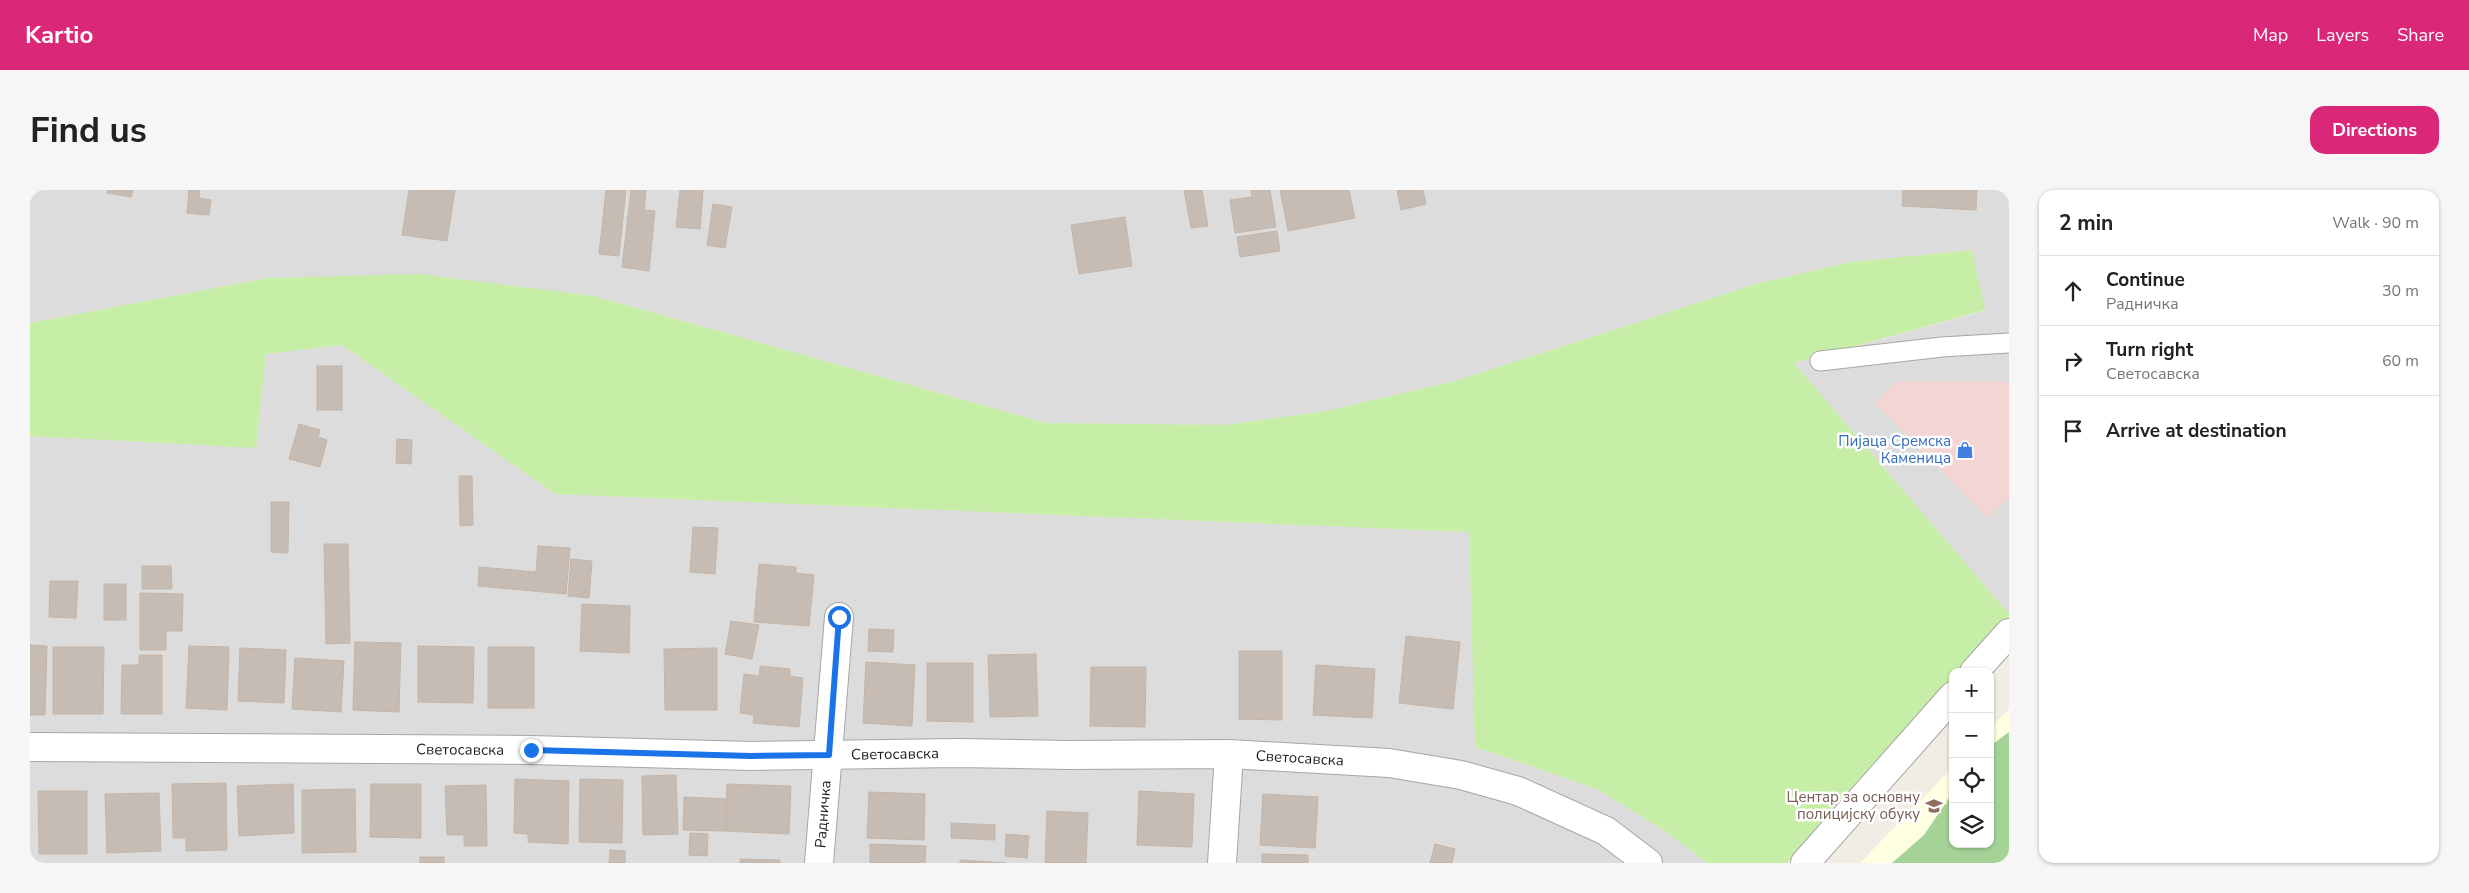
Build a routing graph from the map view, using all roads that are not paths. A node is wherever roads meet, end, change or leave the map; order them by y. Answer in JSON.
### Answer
{"nodes":[{"id":1,"x":2009,"y":343,"type":"edge"},
{"id":2,"x":1820,"y":361,"type":"dead end"},
{"id":3,"x":839,"y":617,"type":"dead end"},
{"id":4,"x":2009,"y":633,"type":"edge"},
{"id":5,"x":1978,"y":668,"type":"edge"},
{"id":6,"x":1949,"y":701,"type":"edge"},
{"id":7,"x":30,"y":748,"type":"edge"},
{"id":8,"x":1229,"y":754,"type":"junction"},
{"id":9,"x":829,"y":755,"type":"junction"},
{"id":10,"x":819,"y":863,"type":"edge"},
{"id":11,"x":1222,"y":863,"type":"edge"},
{"id":12,"x":1648,"y":863,"type":"edge"},
{"id":13,"x":1805,"y":863,"type":"edge"}],
"edges":[{"from":1,"to":2,"type":"lane"},
{"from":3,"to":9,"type":"street","name":"Радничка"},
{"from":4,"to":5,"type":"street"},
{"from":6,"to":13,"type":"street"},
{"from":7,"to":9,"type":"street","name":"Светосавска"},
{"from":8,"to":9,"type":"street","name":"Светосавска"},
{"from":8,"to":11,"type":"street"},
{"from":8,"to":12,"type":"street","name":"Светосавска"},
{"from":9,"to":10,"type":"street","name":"Радничка"}]}
